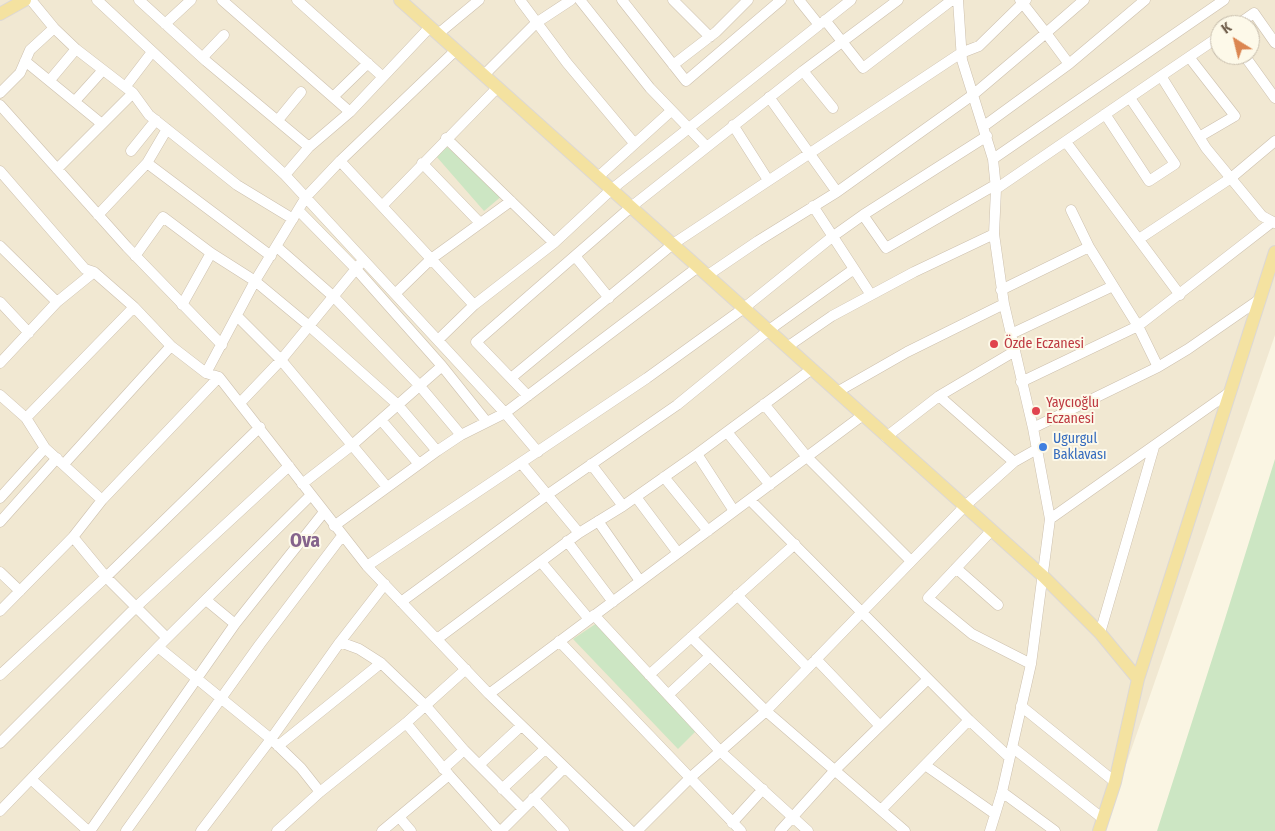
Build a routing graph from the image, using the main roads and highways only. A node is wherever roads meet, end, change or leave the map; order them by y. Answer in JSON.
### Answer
{"nodes":[{"id":1,"x":25,"y":0,"type":"edge"},
{"id":2,"x":400,"y":0,"type":"edge"},
{"id":3,"x":0,"y":14,"type":"edge"},
{"id":4,"x":1275,"y":252,"type":"edge"},
{"id":5,"x":1138,"y":678,"type":"junction"},
{"id":6,"x":1100,"y":825,"type":"edge"}],
"edges":[{"from":1,"to":3,"type":"main road"},
{"from":2,"to":5,"type":"main road"},
{"from":4,"to":5,"type":"main road"},
{"from":5,"to":6,"type":"main road"}]}
